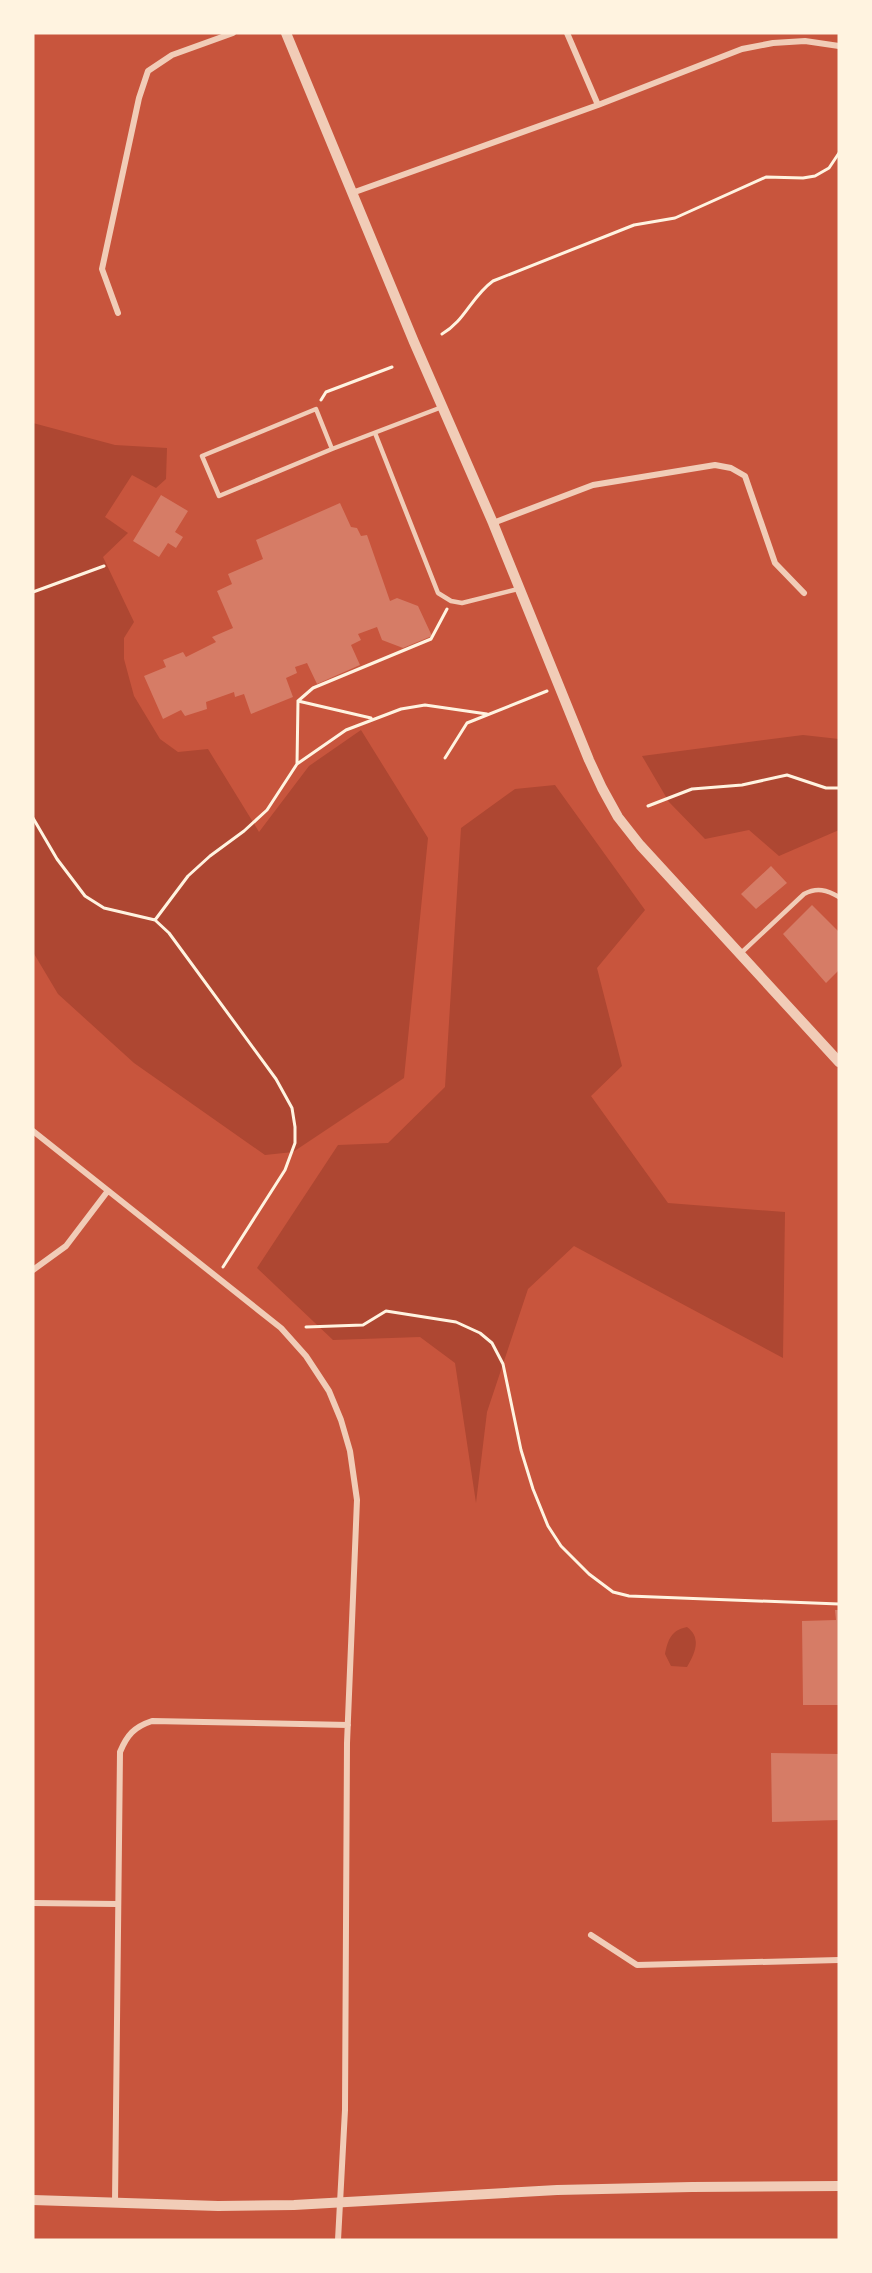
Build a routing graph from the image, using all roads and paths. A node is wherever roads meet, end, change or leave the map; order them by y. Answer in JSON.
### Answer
{"nodes":[{"id":1,"x":233,"y":33,"type":"edge"},
{"id":2,"x":286,"y":33,"type":"edge"},
{"id":3,"x":567,"y":33,"type":"edge"},
{"id":4,"x":805,"y":33,"type":"edge"},
{"id":5,"x":805,"y":41,"type":"junction"},
{"id":6,"x":839,"y":46,"type":"edge"},
{"id":7,"x":598,"y":105,"type":"junction"},
{"id":8,"x":839,"y":153,"type":"edge"},
{"id":9,"x":352,"y":194,"type":"junction"},
{"id":10,"x":117,"y":313,"type":"dead end"},
{"id":11,"x":442,"y":333,"type":"dead end"},
{"id":12,"x":392,"y":367,"type":"dead end"},
{"id":13,"x":442,"y":407,"type":"junction"},
{"id":14,"x":316,"y":409,"type":"junction"},
{"id":15,"x":375,"y":433,"type":"junction"},
{"id":16,"x":332,"y":449,"type":"junction"},
{"id":17,"x":493,"y":523,"type":"junction"},
{"id":18,"x":104,"y":566,"type":"dead end"},
{"id":19,"x":519,"y":588,"type":"junction"},
{"id":20,"x":33,"y":592,"type":"edge"},
{"id":21,"x":804,"y":593,"type":"dead end"},
{"id":22,"x":451,"y":601,"type":"junction"},
{"id":23,"x":558,"y":687,"type":"junction"},
{"id":24,"x":298,"y":701,"type":"junction"},
{"id":25,"x":487,"y":714,"type":"junction"},
{"id":26,"x":373,"y":718,"type":"junction"},
{"id":27,"x":445,"y":758,"type":"dead end"},
{"id":28,"x":297,"y":764,"type":"junction"},
{"id":29,"x":839,"y":788,"type":"edge"},
{"id":30,"x":648,"y":806,"type":"dead end"},
{"id":31,"x":33,"y":818,"type":"edge"},
{"id":32,"x":839,"y":897,"type":"edge"},
{"id":33,"x":155,"y":920,"type":"junction"},
{"id":34,"x":740,"y":954,"type":"junction"},
{"id":35,"x":839,"y":1062,"type":"edge"},
{"id":36,"x":33,"y":1131,"type":"edge"},
{"id":37,"x":107,"y":1192,"type":"junction"},
{"id":38,"x":222,"y":1268,"type":"dead end"},
{"id":39,"x":33,"y":1270,"type":"edge"},
{"id":40,"x":306,"y":1327,"type":"dead end"},
{"id":41,"x":839,"y":1604,"type":"edge"},
{"id":42,"x":348,"y":1725,"type":"junction"},
{"id":43,"x":33,"y":1903,"type":"edge"},
{"id":44,"x":117,"y":1904,"type":"junction"},
{"id":45,"x":591,"y":1935,"type":"dead end"},
{"id":46,"x":839,"y":1960,"type":"edge"},
{"id":47,"x":839,"y":2186,"type":"edge"},
{"id":48,"x":33,"y":2199,"type":"edge"},
{"id":49,"x":115,"y":2202,"type":"junction"},
{"id":50,"x":340,"y":2202,"type":"junction"},
{"id":51,"x":338,"y":2240,"type":"edge"}],
"edges":[{"from":1,"to":10,"type":"street"},
{"from":2,"to":9,"type":"street"},
{"from":3,"to":7,"type":"street"},
{"from":4,"to":5,"type":"street"},
{"from":5,"to":6,"type":"street"},
{"from":5,"to":7,"type":"street"},
{"from":7,"to":9,"type":"street"},
{"from":8,"to":11,"type":"path"},
{"from":9,"to":13,"type":"street"},
{"from":12,"to":14,"type":"path"},
{"from":13,"to":15,"type":"lane"},
{"from":13,"to":17,"type":"street"},
{"from":14,"to":16,"type":"lane"},
{"from":14,"to":16,"type":"lane"},
{"from":15,"to":16,"type":"lane"},
{"from":15,"to":22,"type":"lane"},
{"from":17,"to":19,"type":"street"},
{"from":17,"to":21,"type":"street"},
{"from":18,"to":20,"type":"path"},
{"from":19,"to":22,"type":"lane"},
{"from":19,"to":23,"type":"street"},
{"from":22,"to":24,"type":"path"},
{"from":23,"to":25,"type":"path"},
{"from":23,"to":34,"type":"street"},
{"from":24,"to":26,"type":"path"},
{"from":24,"to":28,"type":"path"},
{"from":25,"to":26,"type":"path"},
{"from":25,"to":27,"type":"path"},
{"from":26,"to":28,"type":"path"},
{"from":28,"to":33,"type":"path"},
{"from":29,"to":30,"type":"path"},
{"from":31,"to":33,"type":"path"},
{"from":32,"to":34,"type":"lane"},
{"from":33,"to":38,"type":"path"},
{"from":34,"to":35,"type":"street"},
{"from":36,"to":37,"type":"street"},
{"from":37,"to":39,"type":"street"},
{"from":37,"to":42,"type":"street"},
{"from":40,"to":41,"type":"path"},
{"from":42,"to":44,"type":"street"},
{"from":42,"to":50,"type":"street"},
{"from":43,"to":44,"type":"street"},
{"from":44,"to":49,"type":"street"},
{"from":45,"to":46,"type":"street"},
{"from":47,"to":50,"type":"street"},
{"from":48,"to":49,"type":"street"},
{"from":49,"to":50,"type":"street"},
{"from":50,"to":51,"type":"street"}]}
